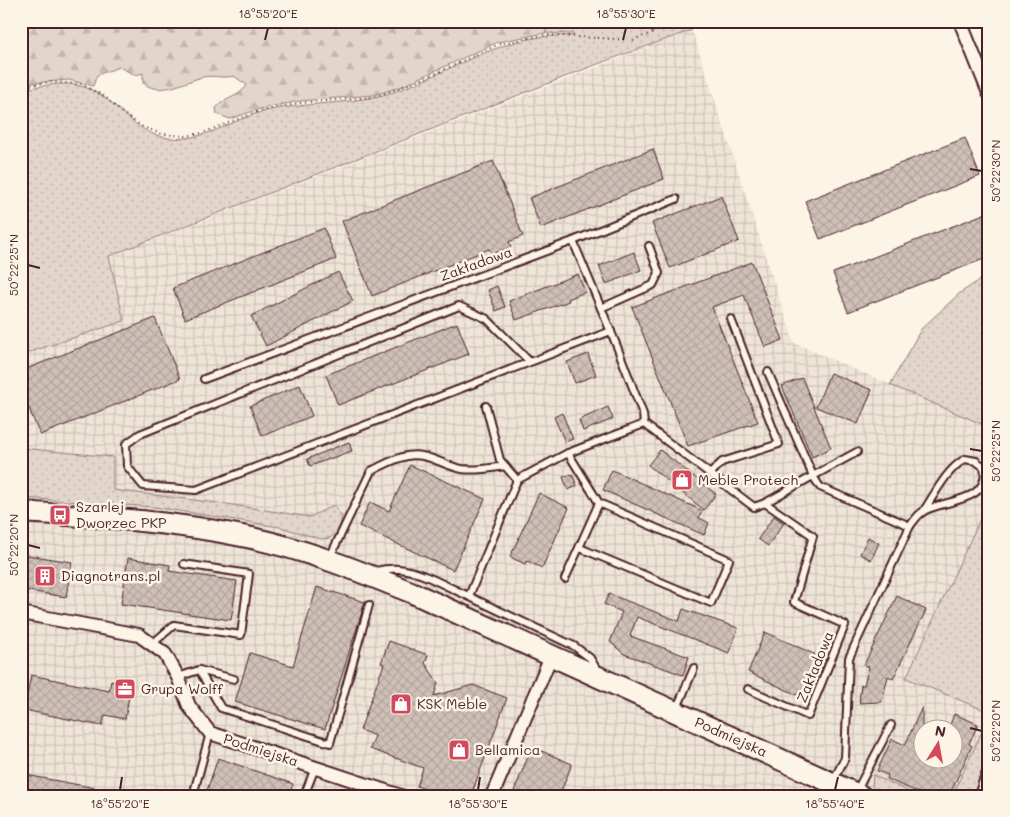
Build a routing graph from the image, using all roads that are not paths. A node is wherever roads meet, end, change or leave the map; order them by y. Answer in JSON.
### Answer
{"nodes":[{"id":1,"x":960,"y":21,"type":"edge"},
{"id":2,"x":989,"y":93,"type":"edge"},
{"id":3,"x":676,"y":199,"type":"dead end"},
{"id":4,"x":573,"y":241,"type":"junction"},
{"id":5,"x":650,"y":246,"type":"dead end"},
{"id":6,"x":601,"y":308,"type":"junction"},
{"id":7,"x":730,"y":319,"type":"dead end"},
{"id":8,"x":611,"y":331,"type":"junction"},
{"id":9,"x":530,"y":362,"type":"junction"},
{"id":10,"x":768,"y":372,"type":"dead end"},
{"id":11,"x":204,"y":379,"type":"dead end"},
{"id":12,"x":486,"y":406,"type":"dead end"},
{"id":13,"x":644,"y":424,"type":"junction"},
{"id":14,"x":856,"y":452,"type":"dead end"},
{"id":15,"x":568,"y":453,"type":"junction"},
{"id":16,"x":504,"y":466,"type":"junction"},
{"id":17,"x":710,"y":474,"type":"junction"},
{"id":18,"x":813,"y":476,"type":"junction"},
{"id":19,"x":517,"y":480,"type":"junction"},
{"id":20,"x":599,"y":503,"type":"junction"},
{"id":21,"x":765,"y":503,"type":"junction"},
{"id":22,"x":21,"y":512,"type":"edge"},
{"id":23,"x":923,"y":512,"type":"junction"},
{"id":24,"x":910,"y":526,"type":"junction"},
{"id":25,"x":580,"y":548,"type":"junction"},
{"id":26,"x":328,"y":560,"type":"junction"},
{"id":27,"x":184,"y":564,"type":"dead end"},
{"id":28,"x":367,"y":574,"type":"junction"},
{"id":29,"x":566,"y":579,"type":"dead end"},
{"id":30,"x":469,"y":596,"type":"junction"},
{"id":31,"x":369,"y":605,"type":"dead end"},
{"id":32,"x":21,"y":613,"type":"edge"},
{"id":33,"x":152,"y":644,"type":"junction"},
{"id":34,"x":551,"y":656,"type":"junction"},
{"id":35,"x":694,"y":668,"type":"dead end"},
{"id":36,"x":199,"y":670,"type":"junction"},
{"id":37,"x":178,"y":677,"type":"junction"},
{"id":38,"x":601,"y":678,"type":"junction"},
{"id":39,"x":234,"y":679,"type":"dead end"},
{"id":40,"x":748,"y":688,"type":"dead end"},
{"id":41,"x":675,"y":712,"type":"junction"},
{"id":42,"x":890,"y":725,"type":"dead end"},
{"id":43,"x":210,"y":733,"type":"junction"},
{"id":44,"x":315,"y":768,"type":"junction"},
{"id":45,"x":989,"y":772,"type":"edge"},
{"id":46,"x":832,"y":782,"type":"junction"},
{"id":47,"x":858,"y":794,"type":"edge"},
{"id":48,"x":396,"y":795,"type":"edge"},
{"id":49,"x":196,"y":796,"type":"edge"},
{"id":50,"x":304,"y":796,"type":"edge"},
{"id":51,"x":492,"y":796,"type":"edge"},
{"id":52,"x":981,"y":796,"type":"edge"}],
"edges":[{"from":1,"to":2,"type":"street"},
{"from":3,"to":4,"type":"lane","name":"Zakładowa"},
{"from":4,"to":6,"type":"lane"},
{"from":4,"to":11,"type":"lane","name":"Zakładowa"},
{"from":5,"to":6,"type":"lane"},
{"from":6,"to":8,"type":"lane"},
{"from":7,"to":17,"type":"lane"},
{"from":8,"to":9,"type":"lane"},
{"from":8,"to":13,"type":"lane"},
{"from":9,"to":9,"type":"lane"},
{"from":10,"to":18,"type":"lane"},
{"from":12,"to":16,"type":"lane"},
{"from":13,"to":15,"type":"lane"},
{"from":13,"to":17,"type":"lane","name":"Zakładowa"},
{"from":14,"to":18,"type":"lane"},
{"from":15,"to":19,"type":"lane"},
{"from":15,"to":20,"type":"lane"},
{"from":16,"to":19,"type":"lane"},
{"from":16,"to":26,"type":"lane"},
{"from":17,"to":21,"type":"lane","name":"Zakładowa"},
{"from":18,"to":21,"type":"lane"},
{"from":18,"to":24,"type":"lane"},
{"from":19,"to":30,"type":"lane"},
{"from":20,"to":25,"type":"lane"},
{"from":20,"to":25,"type":"lane"},
{"from":21,"to":40,"type":"lane","name":"Zakładowa"},
{"from":22,"to":26,"type":"main road","name":"Podmiejska"},
{"from":23,"to":23,"type":"lane"},
{"from":23,"to":24,"type":"lane"},
{"from":24,"to":46,"type":"lane"},
{"from":25,"to":29,"type":"lane"},
{"from":26,"to":28,"type":"main road","name":"Podmiejska"},
{"from":27,"to":33,"type":"lane"},
{"from":28,"to":30,"type":"lane"},
{"from":28,"to":34,"type":"main road","name":"Podmiejska"},
{"from":30,"to":38,"type":"lane"},
{"from":31,"to":36,"type":"lane"},
{"from":32,"to":33,"type":"street","name":"Podmiejska"},
{"from":33,"to":37,"type":"street","name":"Podmiejska"},
{"from":34,"to":38,"type":"main road","name":"Podmiejska"},
{"from":34,"to":51,"type":"street"},
{"from":35,"to":41,"type":"lane"},
{"from":36,"to":37,"type":"lane"},
{"from":36,"to":39,"type":"lane"},
{"from":37,"to":43,"type":"street","name":"Podmiejska"},
{"from":38,"to":41,"type":"main road","name":"Podmiejska"},
{"from":41,"to":46,"type":"main road","name":"Podmiejska"},
{"from":42,"to":47,"type":"lane"},
{"from":43,"to":44,"type":"street","name":"Podmiejska"},
{"from":43,"to":49,"type":"lane"},
{"from":44,"to":48,"type":"street","name":"Podmiejska"},
{"from":44,"to":50,"type":"lane"},
{"from":45,"to":52,"type":"street"},
{"from":46,"to":47,"type":"main road","name":"Podmiejska"}]}
